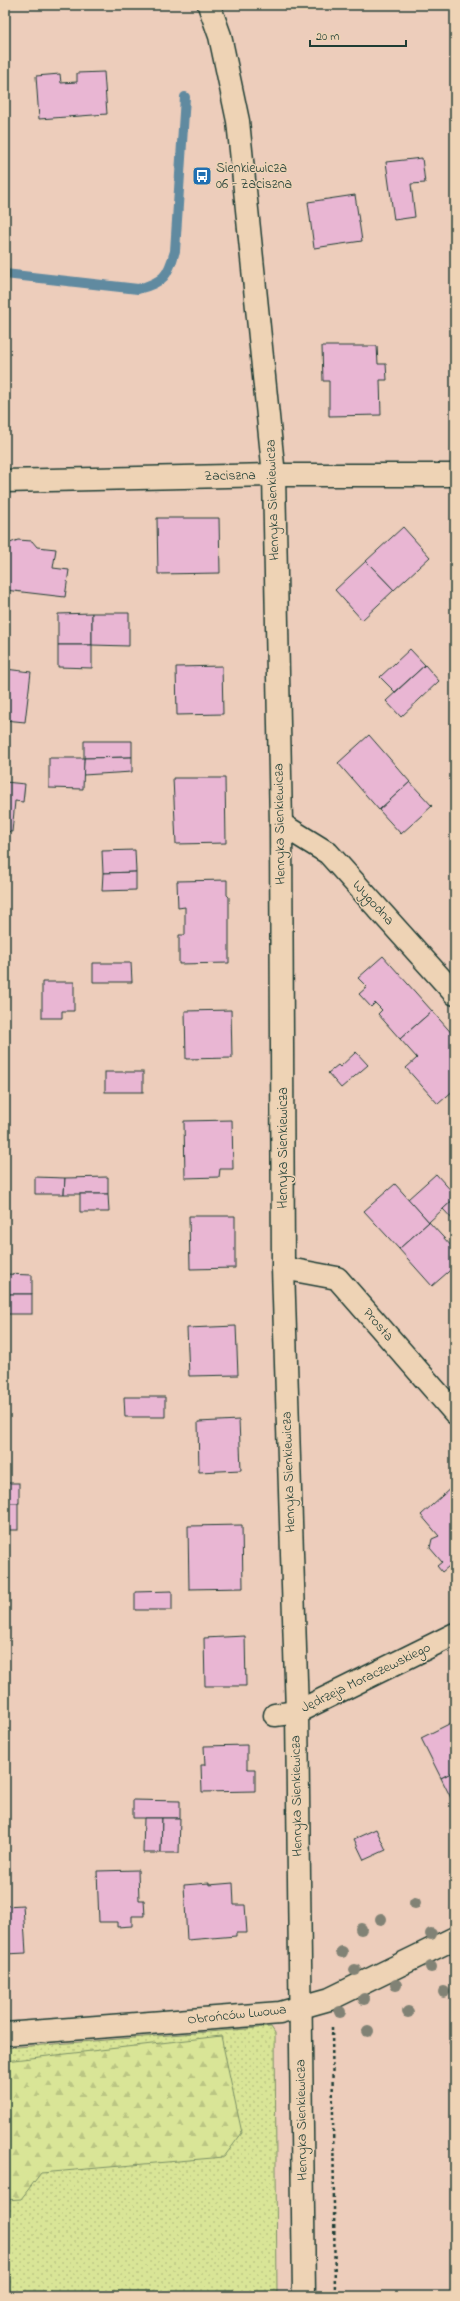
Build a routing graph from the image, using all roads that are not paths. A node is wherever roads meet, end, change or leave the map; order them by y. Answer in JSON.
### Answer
{"nodes":[{"id":1,"x":209,"y":5,"type":"edge"},
{"id":2,"x":274,"y":474,"type":"junction"},
{"id":3,"x":455,"y":475,"type":"edge"},
{"id":4,"x":5,"y":481,"type":"edge"},
{"id":5,"x":281,"y":824,"type":"junction"},
{"id":6,"x":455,"y":994,"type":"edge"},
{"id":7,"x":283,"y":1268,"type":"junction"},
{"id":8,"x":455,"y":1413,"type":"edge"},
{"id":9,"x":455,"y":1634,"type":"edge"},
{"id":10,"x":297,"y":1712,"type":"junction"},
{"id":11,"x":275,"y":1715,"type":"dead end"},
{"id":12,"x":455,"y":1938,"type":"edge"},
{"id":13,"x":300,"y":2007,"type":"junction"},
{"id":14,"x":5,"y":2034,"type":"edge"},
{"id":15,"x":304,"y":2296,"type":"edge"}],
"edges":[{"from":1,"to":2,"type":"street","name":"Henryka Sienkiewicza"},
{"from":2,"to":3,"type":"street","name":"Zaciszna"},
{"from":2,"to":4,"type":"street","name":"Zaciszna"},
{"from":2,"to":5,"type":"street","name":"Henryka Sienkiewicza"},
{"from":5,"to":6,"type":"street","name":"Wygodna"},
{"from":5,"to":7,"type":"street","name":"Henryka Sienkiewicza"},
{"from":7,"to":8,"type":"street","name":"Prosta"},
{"from":7,"to":10,"type":"street","name":"Henryka Sienkiewicza"},
{"from":9,"to":10,"type":"street","name":"Jędrzeja Moraczewskiego"},
{"from":10,"to":11,"type":"street","name":"Jędrzeja Moraczewskiego"},
{"from":10,"to":13,"type":"street","name":"Henryka Sienkiewicza"},
{"from":12,"to":13,"type":"street","name":"Obrońców Lwowa"},
{"from":13,"to":14,"type":"street","name":"Obrońców Lwowa"},
{"from":13,"to":15,"type":"street","name":"Henryka Sienkiewicza"}]}
